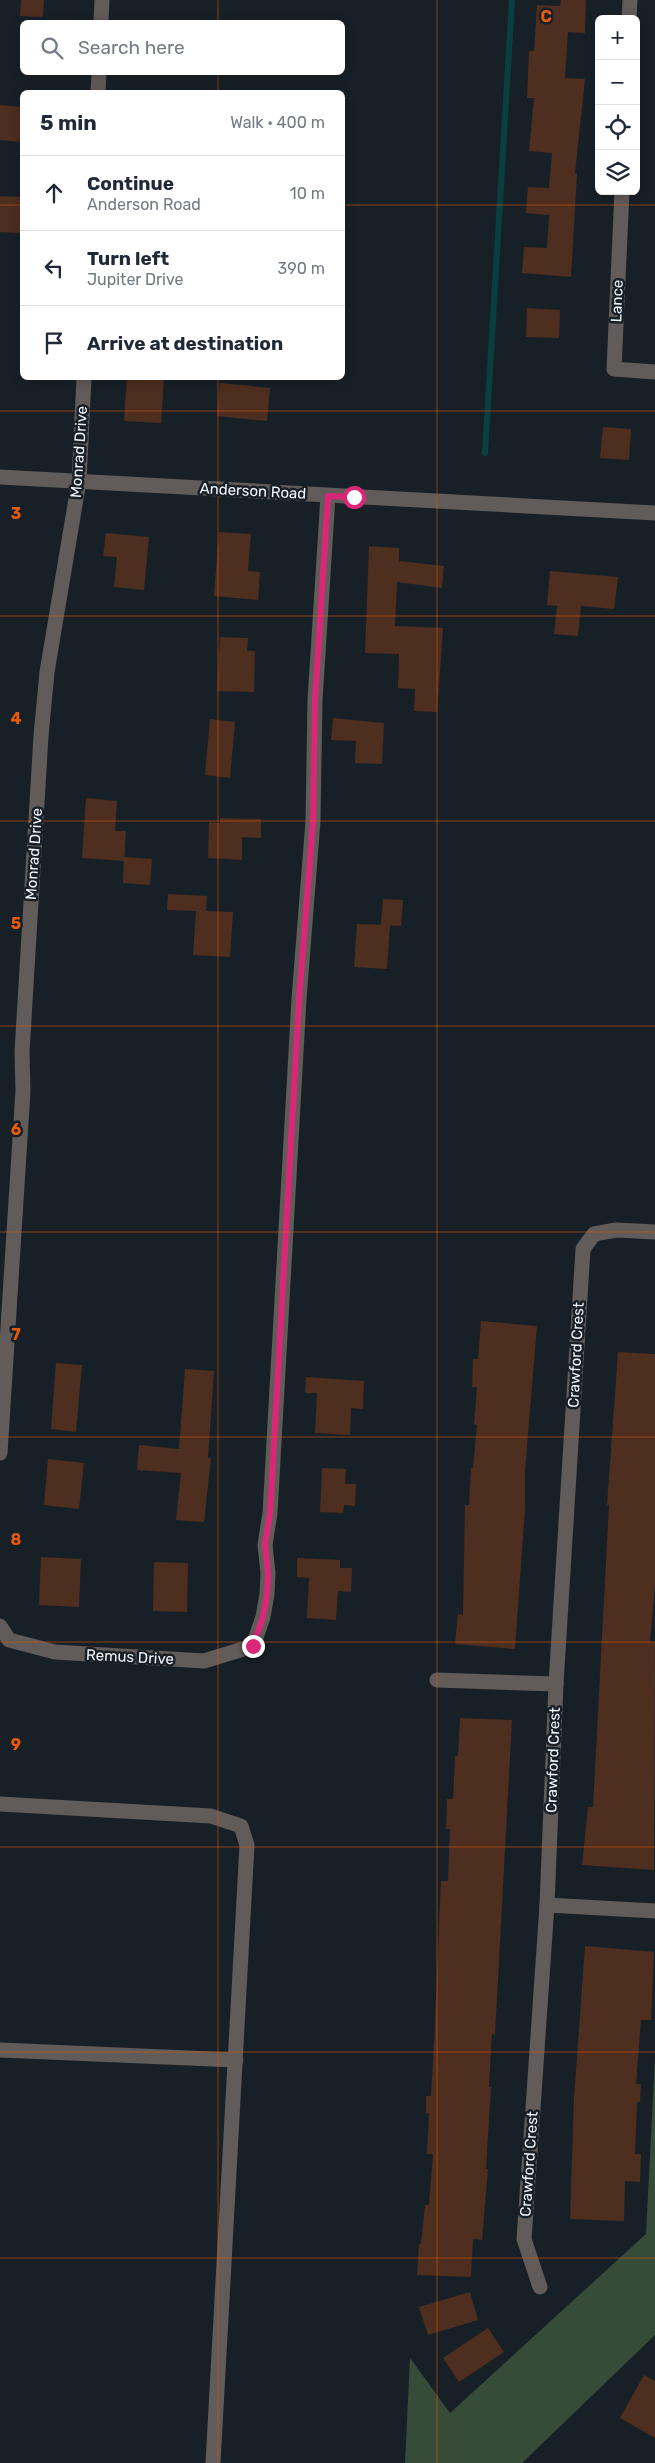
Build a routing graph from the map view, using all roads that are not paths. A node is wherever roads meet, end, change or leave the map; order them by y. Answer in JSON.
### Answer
{"nodes":[{"id":1,"x":102,"y":0,"type":"edge"},
{"id":2,"x":630,"y":0,"type":"edge"},
{"id":3,"x":629,"y":15,"type":"edge"},
{"id":4,"x":101,"y":20,"type":"edge"},
{"id":5,"x":99,"y":75,"type":"edge"},
{"id":6,"x":98,"y":90,"type":"edge"},
{"id":7,"x":622,"y":195,"type":"edge"},
{"id":8,"x":655,"y":372,"type":"edge"},
{"id":9,"x":84,"y":380,"type":"edge"},
{"id":10,"x":0,"y":477,"type":"edge"},
{"id":11,"x":79,"y":481,"type":"junction"},
{"id":12,"x":328,"y":496,"type":"junction"},
{"id":13,"x":655,"y":514,"type":"edge"},
{"id":14,"x":655,"y":1232,"type":"edge"},
{"id":15,"x":0,"y":1453,"type":"edge"},
{"id":16,"x":4,"y":1632,"type":"edge"},
{"id":17,"x":437,"y":1680,"type":"dead end"},
{"id":18,"x":556,"y":1684,"type":"junction"},
{"id":19,"x":0,"y":1804,"type":"edge"},
{"id":20,"x":547,"y":1905,"type":"junction"},
{"id":21,"x":655,"y":1911,"type":"edge"},
{"id":22,"x":0,"y":2050,"type":"edge"},
{"id":23,"x":236,"y":2060,"type":"junction"},
{"id":24,"x":540,"y":2286,"type":"dead end"},
{"id":25,"x":212,"y":2463,"type":"edge"}],
"edges":[{"from":1,"to":4,"type":"street"},
{"from":2,"to":3,"type":"street"},
{"from":5,"to":6,"type":"street"},
{"from":7,"to":8,"type":"street","name":"Lance"},
{"from":9,"to":11,"type":"street","name":"Monrad Drive"},
{"from":10,"to":11,"type":"street","name":"Anderson Road"},
{"from":11,"to":12,"type":"street","name":"Anderson Road"},
{"from":11,"to":15,"type":"street","name":"Monrad Drive"},
{"from":12,"to":13,"type":"street","name":"Anderson Road"},
{"from":12,"to":16,"type":"street","name":"Remus Drive"},
{"from":14,"to":18,"type":"street","name":"Crawford Crest"},
{"from":17,"to":18,"type":"street"},
{"from":18,"to":20,"type":"street","name":"Crawford Crest"},
{"from":19,"to":23,"type":"street"},
{"from":20,"to":21,"type":"street"},
{"from":20,"to":24,"type":"street","name":"Crawford Crest"},
{"from":22,"to":23,"type":"street"},
{"from":23,"to":25,"type":"street"}]}
